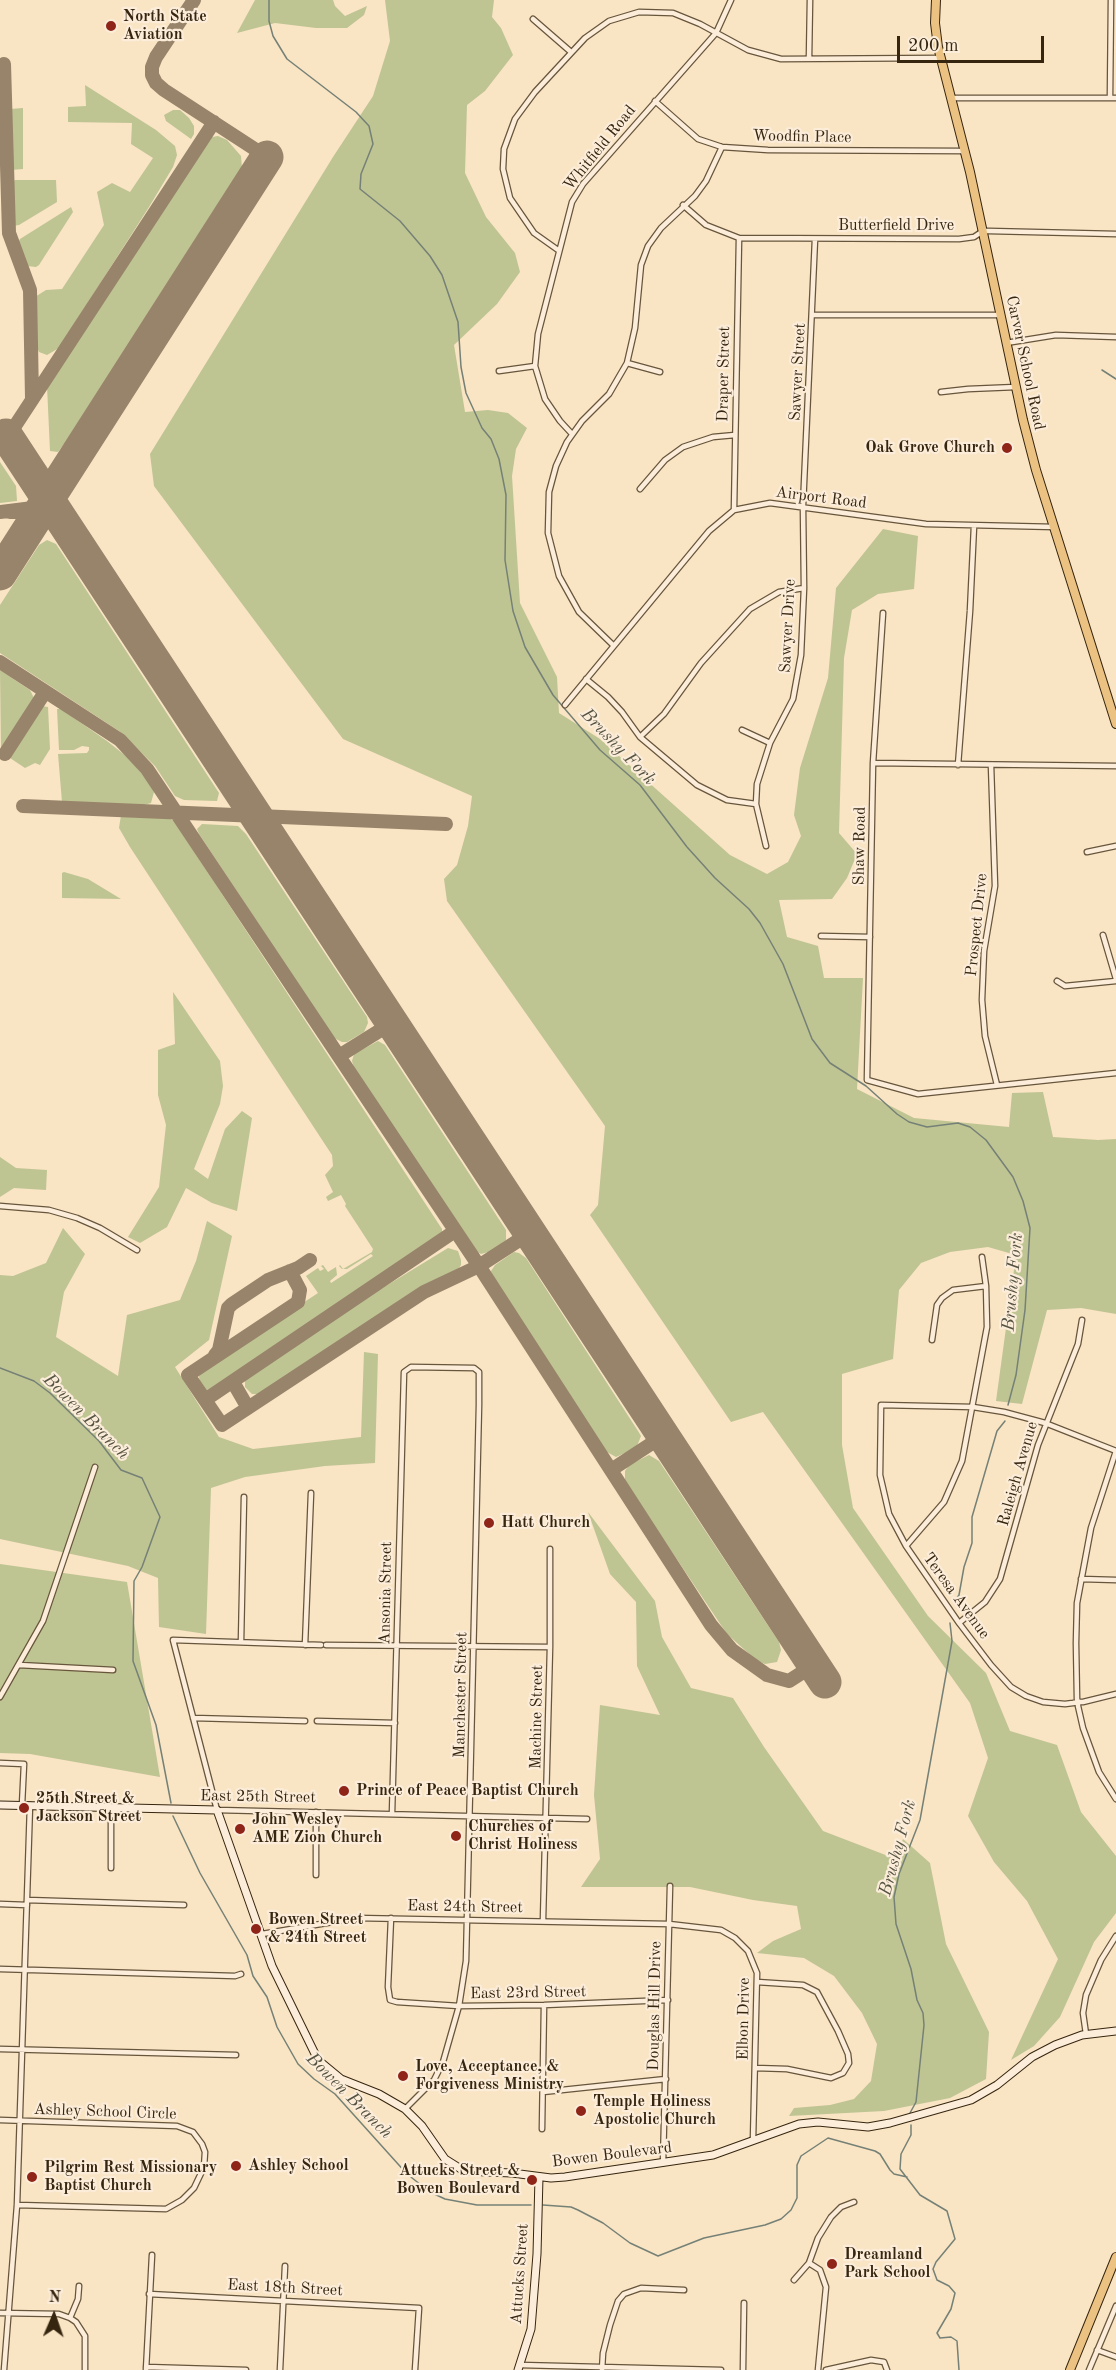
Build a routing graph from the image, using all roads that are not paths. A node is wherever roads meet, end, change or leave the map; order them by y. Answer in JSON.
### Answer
{"nodes":[{"id":1,"x":731,"y":0,"type":"edge"},
{"id":2,"x":810,"y":0,"type":"edge"},
{"id":3,"x":936,"y":0,"type":"edge"},
{"id":4,"x":1111,"y":0,"type":"edge"},
{"id":5,"x":533,"y":19,"type":"dead end"},
{"id":6,"x":716,"y":33,"type":"junction"},
{"id":7,"x":571,"y":52,"type":"junction"},
{"id":8,"x":941,"y":58,"type":"junction"},
{"id":9,"x":809,"y":59,"type":"junction"},
{"id":10,"x":951,"y":98,"type":"junction"},
{"id":11,"x":1113,"y":98,"type":"edge"},
{"id":12,"x":655,"y":100,"type":"junction"},
{"id":13,"x":722,"y":147,"type":"junction"},
{"id":14,"x":964,"y":151,"type":"junction"},
{"id":15,"x":683,"y":205,"type":"junction"},
{"id":16,"x":983,"y":231,"type":"junction"},
{"id":17,"x":1116,"y":234,"type":"edge"},
{"id":18,"x":739,"y":238,"type":"junction"},
{"id":19,"x":815,"y":239,"type":"junction"},
{"id":20,"x":558,"y":250,"type":"junction"},
{"id":21,"x":813,"y":315,"type":"junction"},
{"id":22,"x":1000,"y":315,"type":"junction"},
{"id":23,"x":1116,"y":337,"type":"edge"},
{"id":24,"x":1006,"y":343,"type":"junction"},
{"id":25,"x":627,"y":363,"type":"junction"},
{"id":26,"x":535,"y":366,"type":"junction"},
{"id":27,"x":499,"y":371,"type":"dead end"},
{"id":28,"x":660,"y":372,"type":"dead end"},
{"id":29,"x":1016,"y":387,"type":"junction"},
{"id":30,"x":941,"y":392,"type":"dead end"},
{"id":31,"x":572,"y":434,"type":"junction"},
{"id":32,"x":735,"y":435,"type":"junction"},
{"id":33,"x":639,"y":489,"type":"dead end"},
{"id":34,"x":803,"y":506,"type":"junction"},
{"id":35,"x":734,"y":510,"type":"junction"},
{"id":36,"x":974,"y":526,"type":"junction"},
{"id":37,"x":1055,"y":526,"type":"junction"},
{"id":38,"x":804,"y":588,"type":"junction"},
{"id":39,"x":884,"y":613,"type":"dead end"},
{"id":40,"x":613,"y":645,"type":"junction"},
{"id":41,"x":586,"y":679,"type":"junction"},
{"id":42,"x":1113,"y":703,"type":"edge"},
{"id":43,"x":564,"y":705,"type":"dead end"},
{"id":44,"x":1116,"y":724,"type":"edge"},
{"id":45,"x":742,"y":730,"type":"dead end"},
{"id":46,"x":640,"y":737,"type":"junction"},
{"id":47,"x":770,"y":743,"type":"junction"},
{"id":48,"x":873,"y":763,"type":"junction"},
{"id":49,"x":958,"y":765,"type":"junction"},
{"id":50,"x":991,"y":765,"type":"junction"},
{"id":51,"x":1116,"y":766,"type":"edge"},
{"id":52,"x":756,"y":804,"type":"junction"},
{"id":53,"x":766,"y":846,"type":"dead end"},
{"id":54,"x":1116,"y":846,"type":"edge"},
{"id":55,"x":1087,"y":852,"type":"dead end"},
{"id":56,"x":1103,"y":935,"type":"dead end"},
{"id":57,"x":821,"y":936,"type":"dead end"},
{"id":58,"x":870,"y":937,"type":"junction"},
{"id":59,"x":1116,"y":980,"type":"edge"},
{"id":60,"x":1057,"y":981,"type":"dead end"},
{"id":61,"x":1116,"y":1073,"type":"edge"},
{"id":62,"x":997,"y":1085,"type":"junction"},
{"id":63,"x":0,"y":1206,"type":"edge"},
{"id":64,"x":137,"y":1250,"type":"dead end"},
{"id":65,"x":982,"y":1257,"type":"dead end"},
{"id":66,"x":986,"y":1286,"type":"junction"},
{"id":67,"x":1082,"y":1320,"type":"dead end"},
{"id":68,"x":932,"y":1340,"type":"dead end"},
{"id":69,"x":479,"y":1372,"type":"joint"},
{"id":70,"x":973,"y":1407,"type":"junction"},
{"id":71,"x":1045,"y":1423,"type":"junction"},
{"id":72,"x":1116,"y":1451,"type":"edge"},
{"id":73,"x":95,"y":1467,"type":"dead end"},
{"id":74,"x":311,"y":1492,"type":"dead end"},
{"id":75,"x":244,"y":1497,"type":"dead end"},
{"id":76,"x":906,"y":1546,"type":"junction"},
{"id":77,"x":550,"y":1549,"type":"dead end"},
{"id":78,"x":1081,"y":1579,"type":"junction"},
{"id":79,"x":1116,"y":1580,"type":"edge"},
{"id":80,"x":959,"y":1623,"type":"junction"},
{"id":81,"x":240,"y":1642,"type":"junction"},
{"id":82,"x":305,"y":1645,"type":"junction"},
{"id":83,"x":397,"y":1645,"type":"junction"},
{"id":84,"x":474,"y":1646,"type":"junction"},
{"id":85,"x":550,"y":1647,"type":"junction"},
{"id":86,"x":19,"y":1665,"type":"junction"},
{"id":87,"x":113,"y":1671,"type":"dead end"},
{"id":88,"x":1116,"y":1695,"type":"edge"},
{"id":89,"x":0,"y":1697,"type":"edge"},
{"id":90,"x":1078,"y":1702,"type":"junction"},
{"id":91,"x":193,"y":1718,"type":"junction"},
{"id":92,"x":305,"y":1721,"type":"dead end"},
{"id":93,"x":317,"y":1721,"type":"dead end"},
{"id":94,"x":395,"y":1723,"type":"junction"},
{"id":95,"x":0,"y":1763,"type":"edge"},
{"id":96,"x":1116,"y":1799,"type":"edge"},
{"id":97,"x":0,"y":1804,"type":"edge"},
{"id":98,"x":26,"y":1805,"type":"junction"},
{"id":99,"x":111,"y":1807,"type":"junction"},
{"id":100,"x":217,"y":1810,"type":"junction"},
{"id":101,"x":316,"y":1812,"type":"junction"},
{"id":102,"x":392,"y":1814,"type":"junction"},
{"id":103,"x":470,"y":1817,"type":"junction"},
{"id":104,"x":546,"y":1818,"type":"junction"},
{"id":105,"x":587,"y":1819,"type":"dead end"},
{"id":106,"x":111,"y":1868,"type":"dead end"},
{"id":107,"x":316,"y":1875,"type":"dead end"},
{"id":108,"x":670,"y":1886,"type":"dead end"},
{"id":109,"x":27,"y":1903,"type":"junction"},
{"id":110,"x":0,"y":1904,"type":"edge"},
{"id":111,"x":184,"y":1905,"type":"dead end"},
{"id":112,"x":391,"y":1918,"type":"junction"},
{"id":113,"x":468,"y":1919,"type":"junction"},
{"id":114,"x":543,"y":1920,"type":"junction"},
{"id":115,"x":669,"y":1924,"type":"junction"},
{"id":116,"x":262,"y":1934,"type":"junction"},
{"id":117,"x":1116,"y":1936,"type":"edge"},
{"id":118,"x":0,"y":1969,"type":"edge"},
{"id":119,"x":24,"y":1970,"type":"junction"},
{"id":120,"x":242,"y":1974,"type":"dead end"},
{"id":121,"x":757,"y":1982,"type":"junction"},
{"id":122,"x":668,"y":2000,"type":"junction"},
{"id":123,"x":544,"y":2005,"type":"junction"},
{"id":124,"x":459,"y":2006,"type":"junction"},
{"id":125,"x":1116,"y":2031,"type":"edge"},
{"id":126,"x":1086,"y":2034,"type":"junction"},
{"id":127,"x":0,"y":2049,"type":"edge"},
{"id":128,"x":22,"y":2049,"type":"junction"},
{"id":129,"x":236,"y":2055,"type":"dead end"},
{"id":130,"x":755,"y":2068,"type":"junction"},
{"id":131,"x":666,"y":2079,"type":"junction"},
{"id":132,"x":543,"y":2092,"type":"junction"},
{"id":133,"x":405,"y":2109,"type":"junction"},
{"id":134,"x":0,"y":2120,"type":"edge"},
{"id":135,"x":20,"y":2121,"type":"junction"},
{"id":136,"x":542,"y":2129,"type":"dead end"},
{"id":137,"x":753,"y":2140,"type":"junction"},
{"id":138,"x":663,"y":2163,"type":"junction"},
{"id":139,"x":539,"y":2177,"type":"junction"},
{"id":140,"x":854,"y":2202,"type":"dead end"},
{"id":141,"x":17,"y":2205,"type":"junction"},
{"id":142,"x":152,"y":2255,"type":"dead end"},
{"id":143,"x":1116,"y":2257,"type":"edge"},
{"id":144,"x":809,"y":2263,"type":"junction"},
{"id":145,"x":285,"y":2266,"type":"dead end"},
{"id":146,"x":794,"y":2280,"type":"dead end"},
{"id":147,"x":78,"y":2286,"type":"dead end"},
{"id":148,"x":684,"y":2290,"type":"dead end"},
{"id":149,"x":149,"y":2294,"type":"junction"},
{"id":150,"x":284,"y":2300,"type":"junction"},
{"id":151,"x":744,"y":2303,"type":"dead end"},
{"id":152,"x":1116,"y":2306,"type":"edge"},
{"id":153,"x":0,"y":2313,"type":"edge"},
{"id":154,"x":8,"y":2313,"type":"junction"},
{"id":155,"x":70,"y":2318,"type":"junction"},
{"id":156,"x":1097,"y":2350,"type":"junction"},
{"id":157,"x":1116,"y":2357,"type":"edge"},
{"id":158,"x":519,"y":2367,"type":"edge"},
{"id":159,"x":146,"y":2368,"type":"edge"},
{"id":160,"x":602,"y":2369,"type":"edge"},
{"id":161,"x":4,"y":2370,"type":"edge"},
{"id":162,"x":85,"y":2370,"type":"edge"},
{"id":163,"x":246,"y":2370,"type":"edge"},
{"id":164,"x":280,"y":2370,"type":"edge"},
{"id":165,"x":415,"y":2370,"type":"edge"},
{"id":166,"x":721,"y":2370,"type":"edge"},
{"id":167,"x":743,"y":2370,"type":"edge"},
{"id":168,"x":818,"y":2370,"type":"edge"},
{"id":169,"x":826,"y":2370,"type":"edge"},
{"id":170,"x":887,"y":2370,"type":"edge"},
{"id":171,"x":1070,"y":2370,"type":"edge"},
{"id":172,"x":1089,"y":2370,"type":"edge"}],
"edges":[{"from":1,"to":6,"type":"street","name":"Whitfield Road"},
{"from":2,"to":9,"type":"street"},
{"from":3,"to":8,"type":"main road","name":"Carver School Road"},
{"from":4,"to":11,"type":"street"},
{"from":5,"to":7,"type":"street"},
{"from":6,"to":7,"type":"street"},
{"from":6,"to":9,"type":"street"},
{"from":6,"to":12,"type":"street","name":"Whitfield Road"},
{"from":7,"to":20,"type":"street"},
{"from":8,"to":9,"type":"street"},
{"from":8,"to":10,"type":"main road","name":"Carver School Road"},
{"from":10,"to":11,"type":"street"},
{"from":10,"to":14,"type":"main road","name":"Carver School Road"},
{"from":12,"to":13,"type":"street","name":"Woodfin Place"},
{"from":12,"to":20,"type":"street","name":"Whitfield Road"},
{"from":13,"to":14,"type":"street","name":"Woodfin Place"},
{"from":13,"to":15,"type":"street"},
{"from":14,"to":16,"type":"main road","name":"Carver School Road"},
{"from":15,"to":18,"type":"street","name":"Butterfield Drive"},
{"from":15,"to":25,"type":"street"},
{"from":16,"to":17,"type":"street","name":"Butterfield Drive"},
{"from":16,"to":19,"type":"street","name":"Butterfield Drive"},
{"from":16,"to":22,"type":"main road","name":"Carver School Road"},
{"from":18,"to":19,"type":"street","name":"Butterfield Drive"},
{"from":18,"to":32,"type":"street","name":"Draper Street"},
{"from":19,"to":21,"type":"street","name":"Sawyer Street"},
{"from":20,"to":26,"type":"street","name":"Whitfield Road"},
{"from":21,"to":22,"type":"street"},
{"from":21,"to":34,"type":"street","name":"Sawyer Street"},
{"from":22,"to":24,"type":"main road","name":"Carver School Road"},
{"from":23,"to":24,"type":"street"},
{"from":24,"to":29,"type":"main road","name":"Carver School Road"},
{"from":25,"to":28,"type":"street"},
{"from":25,"to":31,"type":"street"},
{"from":26,"to":27,"type":"street"},
{"from":26,"to":31,"type":"street","name":"Whitfield Road"},
{"from":29,"to":30,"type":"street"},
{"from":29,"to":37,"type":"main road","name":"Carver School Road"},
{"from":31,"to":40,"type":"street"},
{"from":32,"to":33,"type":"street"},
{"from":32,"to":35,"type":"street","name":"Draper Street"},
{"from":34,"to":35,"type":"street","name":"Airport Road"},
{"from":34,"to":36,"type":"street","name":"Airport Road"},
{"from":34,"to":38,"type":"street","name":"Sawyer Drive"},
{"from":35,"to":40,"type":"street","name":"Airport Road"},
{"from":36,"to":37,"type":"street","name":"Airport Road"},
{"from":36,"to":49,"type":"street"},
{"from":37,"to":42,"type":"main road","name":"Carver School Road"},
{"from":38,"to":46,"type":"street"},
{"from":38,"to":47,"type":"street","name":"Sawyer Drive"},
{"from":39,"to":48,"type":"street","name":"Shaw Road"},
{"from":40,"to":41,"type":"street","name":"Airport Road"},
{"from":41,"to":43,"type":"street","name":"Airport Road"},
{"from":41,"to":46,"type":"street"},
{"from":42,"to":44,"type":"main road","name":"Carver School Road"},
{"from":45,"to":47,"type":"street"},
{"from":46,"to":52,"type":"street"},
{"from":47,"to":52,"type":"street","name":"Sawyer Drive"},
{"from":48,"to":49,"type":"street"},
{"from":48,"to":58,"type":"street","name":"Shaw Road"},
{"from":49,"to":50,"type":"street"},
{"from":50,"to":51,"type":"street"},
{"from":50,"to":62,"type":"street","name":"Prospect Drive"},
{"from":52,"to":53,"type":"street","name":"Sawyer Drive"},
{"from":54,"to":55,"type":"street"},
{"from":56,"to":59,"type":"street"},
{"from":57,"to":58,"type":"street"},
{"from":58,"to":62,"type":"street","name":"Shaw Road"},
{"from":59,"to":60,"type":"street"},
{"from":61,"to":62,"type":"street"},
{"from":63,"to":64,"type":"street"},
{"from":65,"to":66,"type":"street"},
{"from":66,"to":68,"type":"street"},
{"from":66,"to":70,"type":"street"},
{"from":67,"to":71,"type":"street","name":"Raleigh Avenue"},
{"from":69,"to":83,"type":"street","name":"Ansonia Street"},
{"from":69,"to":84,"type":"street","name":"Manchester Street"},
{"from":70,"to":71,"type":"street"},
{"from":70,"to":76,"type":"street"},
{"from":70,"to":76,"type":"street","name":"Teresa Avenue"},
{"from":71,"to":72,"type":"street"},
{"from":71,"to":80,"type":"street","name":"Raleigh Avenue"},
{"from":72,"to":78,"type":"street"},
{"from":73,"to":86,"type":"street"},
{"from":74,"to":82,"type":"street"},
{"from":75,"to":81,"type":"street"},
{"from":76,"to":80,"type":"street","name":"Teresa Avenue"},
{"from":77,"to":85,"type":"street","name":"Machine Street"},
{"from":78,"to":79,"type":"street"},
{"from":78,"to":90,"type":"street"},
{"from":80,"to":90,"type":"street","name":"Teresa Avenue"},
{"from":81,"to":82,"type":"street"},
{"from":81,"to":91,"type":"street"},
{"from":82,"to":83,"type":"street"},
{"from":83,"to":84,"type":"street"},
{"from":83,"to":94,"type":"street","name":"Ansonia Street"},
{"from":84,"to":85,"type":"street"},
{"from":84,"to":103,"type":"street","name":"Manchester Street"},
{"from":85,"to":104,"type":"street","name":"Machine Street"},
{"from":86,"to":87,"type":"street"},
{"from":86,"to":89,"type":"street"},
{"from":88,"to":90,"type":"street","name":"Teresa Avenue"},
{"from":90,"to":96,"type":"street"},
{"from":91,"to":92,"type":"street"},
{"from":91,"to":100,"type":"street"},
{"from":93,"to":94,"type":"street"},
{"from":94,"to":102,"type":"street","name":"Ansonia Street"},
{"from":95,"to":98,"type":"street"},
{"from":97,"to":98,"type":"street","name":"East 25th Street"},
{"from":98,"to":99,"type":"street","name":"East 25th Street"},
{"from":98,"to":109,"type":"street"},
{"from":99,"to":100,"type":"street","name":"East 25th Street"},
{"from":99,"to":106,"type":"street"},
{"from":100,"to":101,"type":"street","name":"East 25th Street"},
{"from":100,"to":116,"type":"street","name":"Bowen Boulevard"},
{"from":101,"to":102,"type":"street","name":"East 25th Street"},
{"from":101,"to":107,"type":"street"},
{"from":102,"to":103,"type":"street","name":"East 25th Street"},
{"from":103,"to":104,"type":"street","name":"East 25th Street"},
{"from":103,"to":113,"type":"street","name":"Manchester Street"},
{"from":104,"to":105,"type":"street","name":"East 25th Street"},
{"from":104,"to":114,"type":"street","name":"Machine Street"},
{"from":108,"to":115,"type":"street","name":"Douglas Hill Drive"},
{"from":109,"to":110,"type":"street"},
{"from":109,"to":111,"type":"street"},
{"from":109,"to":119,"type":"street"},
{"from":112,"to":113,"type":"street","name":"East 24th Street"},
{"from":112,"to":116,"type":"street","name":"East 24th Street"},
{"from":112,"to":124,"type":"street","name":"East 23rd Street"},
{"from":113,"to":114,"type":"street","name":"East 24th Street"},
{"from":113,"to":124,"type":"street","name":"Manchester Street"},
{"from":114,"to":115,"type":"street","name":"East 24th Street"},
{"from":115,"to":121,"type":"street","name":"Elbon Drive"},
{"from":115,"to":122,"type":"street","name":"Douglas Hill Drive"},
{"from":116,"to":133,"type":"street","name":"Bowen Boulevard"},
{"from":117,"to":126,"type":"street"},
{"from":118,"to":119,"type":"street"},
{"from":119,"to":120,"type":"street"},
{"from":119,"to":128,"type":"street"},
{"from":121,"to":130,"type":"street","name":"Elbon Drive"},
{"from":121,"to":130,"type":"street"},
{"from":122,"to":123,"type":"street","name":"East 23rd Street"},
{"from":122,"to":131,"type":"street","name":"Douglas Hill Drive"},
{"from":123,"to":124,"type":"street","name":"East 23rd Street"},
{"from":123,"to":132,"type":"street"},
{"from":124,"to":133,"type":"street","name":"Manchester Street"},
{"from":125,"to":126,"type":"street","name":"Bowen Boulevard"},
{"from":126,"to":137,"type":"street","name":"Bowen Boulevard"},
{"from":127,"to":128,"type":"street"},
{"from":128,"to":129,"type":"street"},
{"from":128,"to":135,"type":"street"},
{"from":130,"to":137,"type":"street","name":"Elbon Drive"},
{"from":131,"to":132,"type":"street"},
{"from":131,"to":138,"type":"street","name":"Douglas Hill Drive"},
{"from":132,"to":136,"type":"street"},
{"from":133,"to":139,"type":"street","name":"Bowen Boulevard"},
{"from":134,"to":135,"type":"street","name":"Ashley School Circle"},
{"from":135,"to":141,"type":"street"},
{"from":135,"to":141,"type":"street","name":"Ashley School Circle"},
{"from":137,"to":138,"type":"street","name":"Bowen Boulevard"},
{"from":138,"to":139,"type":"street","name":"Bowen Boulevard"},
{"from":139,"to":158,"type":"street","name":"Attucks Street"},
{"from":140,"to":144,"type":"street"},
{"from":141,"to":154,"type":"street"},
{"from":142,"to":149,"type":"street"},
{"from":143,"to":171,"type":"main road"},
{"from":144,"to":146,"type":"street"},
{"from":144,"to":168,"type":"street"},
{"from":145,"to":150,"type":"street"},
{"from":147,"to":155,"type":"street"},
{"from":148,"to":160,"type":"street"},
{"from":149,"to":150,"type":"street","name":"East 18th Street"},
{"from":149,"to":159,"type":"street"},
{"from":150,"to":164,"type":"street"},
{"from":150,"to":165,"type":"street","name":"East 18th Street"},
{"from":151,"to":167,"type":"street"},
{"from":152,"to":156,"type":"street"},
{"from":153,"to":154,"type":"street"},
{"from":154,"to":155,"type":"street"},
{"from":154,"to":161,"type":"street"},
{"from":155,"to":162,"type":"street"},
{"from":156,"to":157,"type":"street"},
{"from":156,"to":172,"type":"street"},
{"from":158,"to":160,"type":"street"},
{"from":159,"to":163,"type":"street"},
{"from":160,"to":166,"type":"street"},
{"from":169,"to":170,"type":"street"}]}
